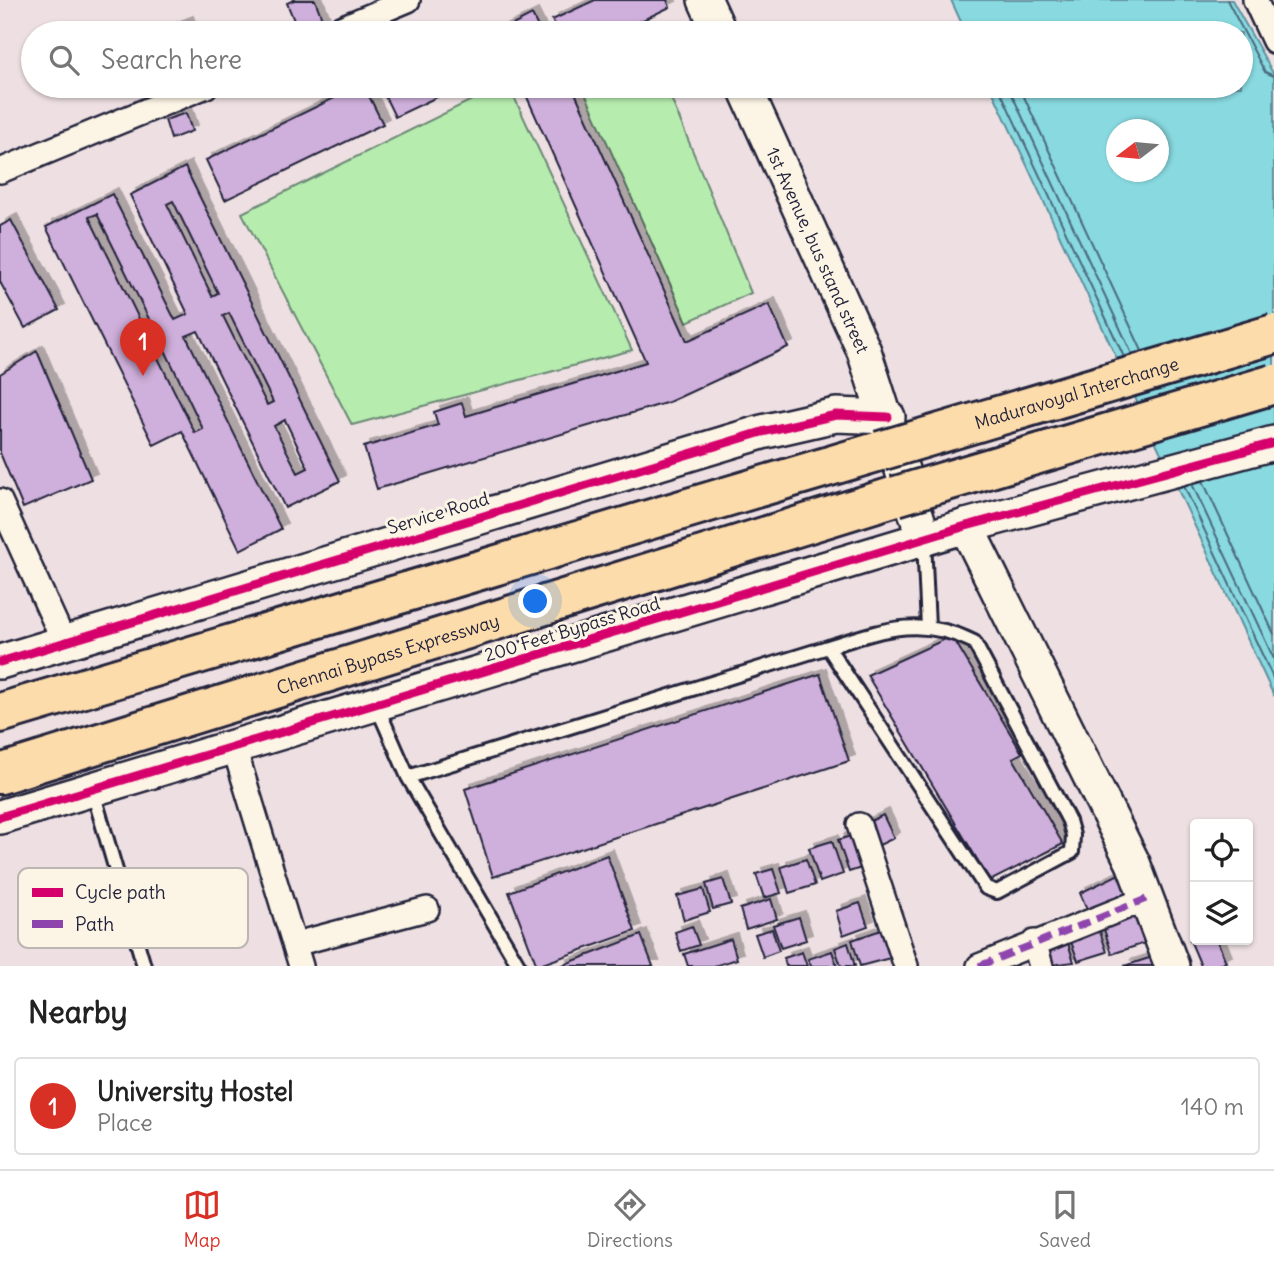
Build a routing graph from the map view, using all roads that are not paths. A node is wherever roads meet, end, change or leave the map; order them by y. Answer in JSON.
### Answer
{"nodes":[{"id":1,"x":408,"y":0,"type":"edge"},
{"id":2,"x":705,"y":0,"type":"edge"},
{"id":3,"x":1255,"y":0,"type":"edge"},
{"id":4,"x":358,"y":21,"type":"edge"},
{"id":5,"x":715,"y":21,"type":"edge"},
{"id":6,"x":1274,"y":41,"type":"edge"},
{"id":7,"x":177,"y":98,"type":"edge"},
{"id":8,"x":749,"y":98,"type":"edge"},
{"id":9,"x":0,"y":170,"type":"edge"},
{"id":10,"x":1274,"y":334,"type":"edge"},
{"id":11,"x":1274,"y":384,"type":"edge"},
{"id":12,"x":884,"y":434,"type":"junction"},
{"id":13,"x":1274,"y":443,"type":"edge"},
{"id":14,"x":0,"y":501,"type":"edge"},
{"id":15,"x":966,"y":526,"type":"junction"},
{"id":16,"x":924,"y":539,"type":"junction"},
{"id":17,"x":928,"y":627,"type":"junction"},
{"id":18,"x":64,"y":642,"type":"junction"},
{"id":19,"x":828,"y":647,"type":"junction"},
{"id":20,"x":0,"y":662,"type":"edge"},
{"id":21,"x":376,"y":704,"type":"junction"},
{"id":22,"x":0,"y":713,"type":"edge"},
{"id":23,"x":234,"y":747,"type":"junction"},
{"id":24,"x":0,"y":775,"type":"edge"},
{"id":25,"x":408,"y":777,"type":"junction"},
{"id":26,"x":92,"y":790,"type":"junction"},
{"id":27,"x":0,"y":817,"type":"edge"},
{"id":28,"x":859,"y":825,"type":"dead end"},
{"id":29,"x":115,"y":868,"type":"edge"},
{"id":30,"x":1146,"y":899,"type":"junction"},
{"id":31,"x":427,"y":909,"type":"dead end"},
{"id":32,"x":1034,"y":942,"type":"junction"},
{"id":33,"x":139,"y":948,"type":"edge"},
{"id":34,"x":298,"y":955,"type":"edge"},
{"id":35,"x":144,"y":966,"type":"edge"},
{"id":36,"x":519,"y":966,"type":"edge"},
{"id":37,"x":906,"y":966,"type":"edge"},
{"id":38,"x":979,"y":966,"type":"edge"},
{"id":39,"x":1041,"y":966,"type":"edge"},
{"id":40,"x":1172,"y":966,"type":"edge"}],
"edges":[{"from":1,"to":4,"type":"street"},
{"from":2,"to":5,"type":"street"},
{"from":3,"to":6,"type":"street"},
{"from":7,"to":9,"type":"street"},
{"from":8,"to":12,"type":"street","name":"1st Avenue, bus stand street"},
{"from":10,"to":12,"type":"highway","name":"Maduravoyal Interchange","bridge":true},
{"from":11,"to":24,"type":"highway","name":"Chennai Bypass Expressway","bridge":true},
{"from":12,"to":16,"type":"street"},
{"from":12,"to":18,"type":"street","name":"Service Road"},
{"from":12,"to":22,"type":"highway"},
{"from":13,"to":15,"type":"street","name":"200 Feet Bypass Road"},
{"from":14,"to":18,"type":"street"},
{"from":15,"to":16,"type":"street","name":"200 Feet Bypass Road"},
{"from":15,"to":30,"type":"street"},
{"from":16,"to":17,"type":"lane"},
{"from":16,"to":21,"type":"street","name":"200 Feet Bypass Road"},
{"from":17,"to":19,"type":"lane"},
{"from":17,"to":19,"type":"lane"},
{"from":18,"to":20,"type":"street","name":"Service Road"},
{"from":19,"to":25,"type":"lane"},
{"from":21,"to":23,"type":"street","name":"200 Feet Bypass Road"},
{"from":21,"to":25,"type":"lane"},
{"from":23,"to":26,"type":"street","name":"200 Feet Bypass Road"},
{"from":23,"to":34,"type":"street"},
{"from":25,"to":36,"type":"lane"},
{"from":26,"to":27,"type":"street","name":"200 Feet Bypass Road"},
{"from":26,"to":29,"type":"lane"},
{"from":28,"to":37,"type":"street"},
{"from":30,"to":32,"type":"street"},
{"from":30,"to":40,"type":"street"},
{"from":31,"to":34,"type":"street"},
{"from":32,"to":38,"type":"street"},
{"from":32,"to":39,"type":"street"},
{"from":33,"to":35,"type":"lane"}]}
